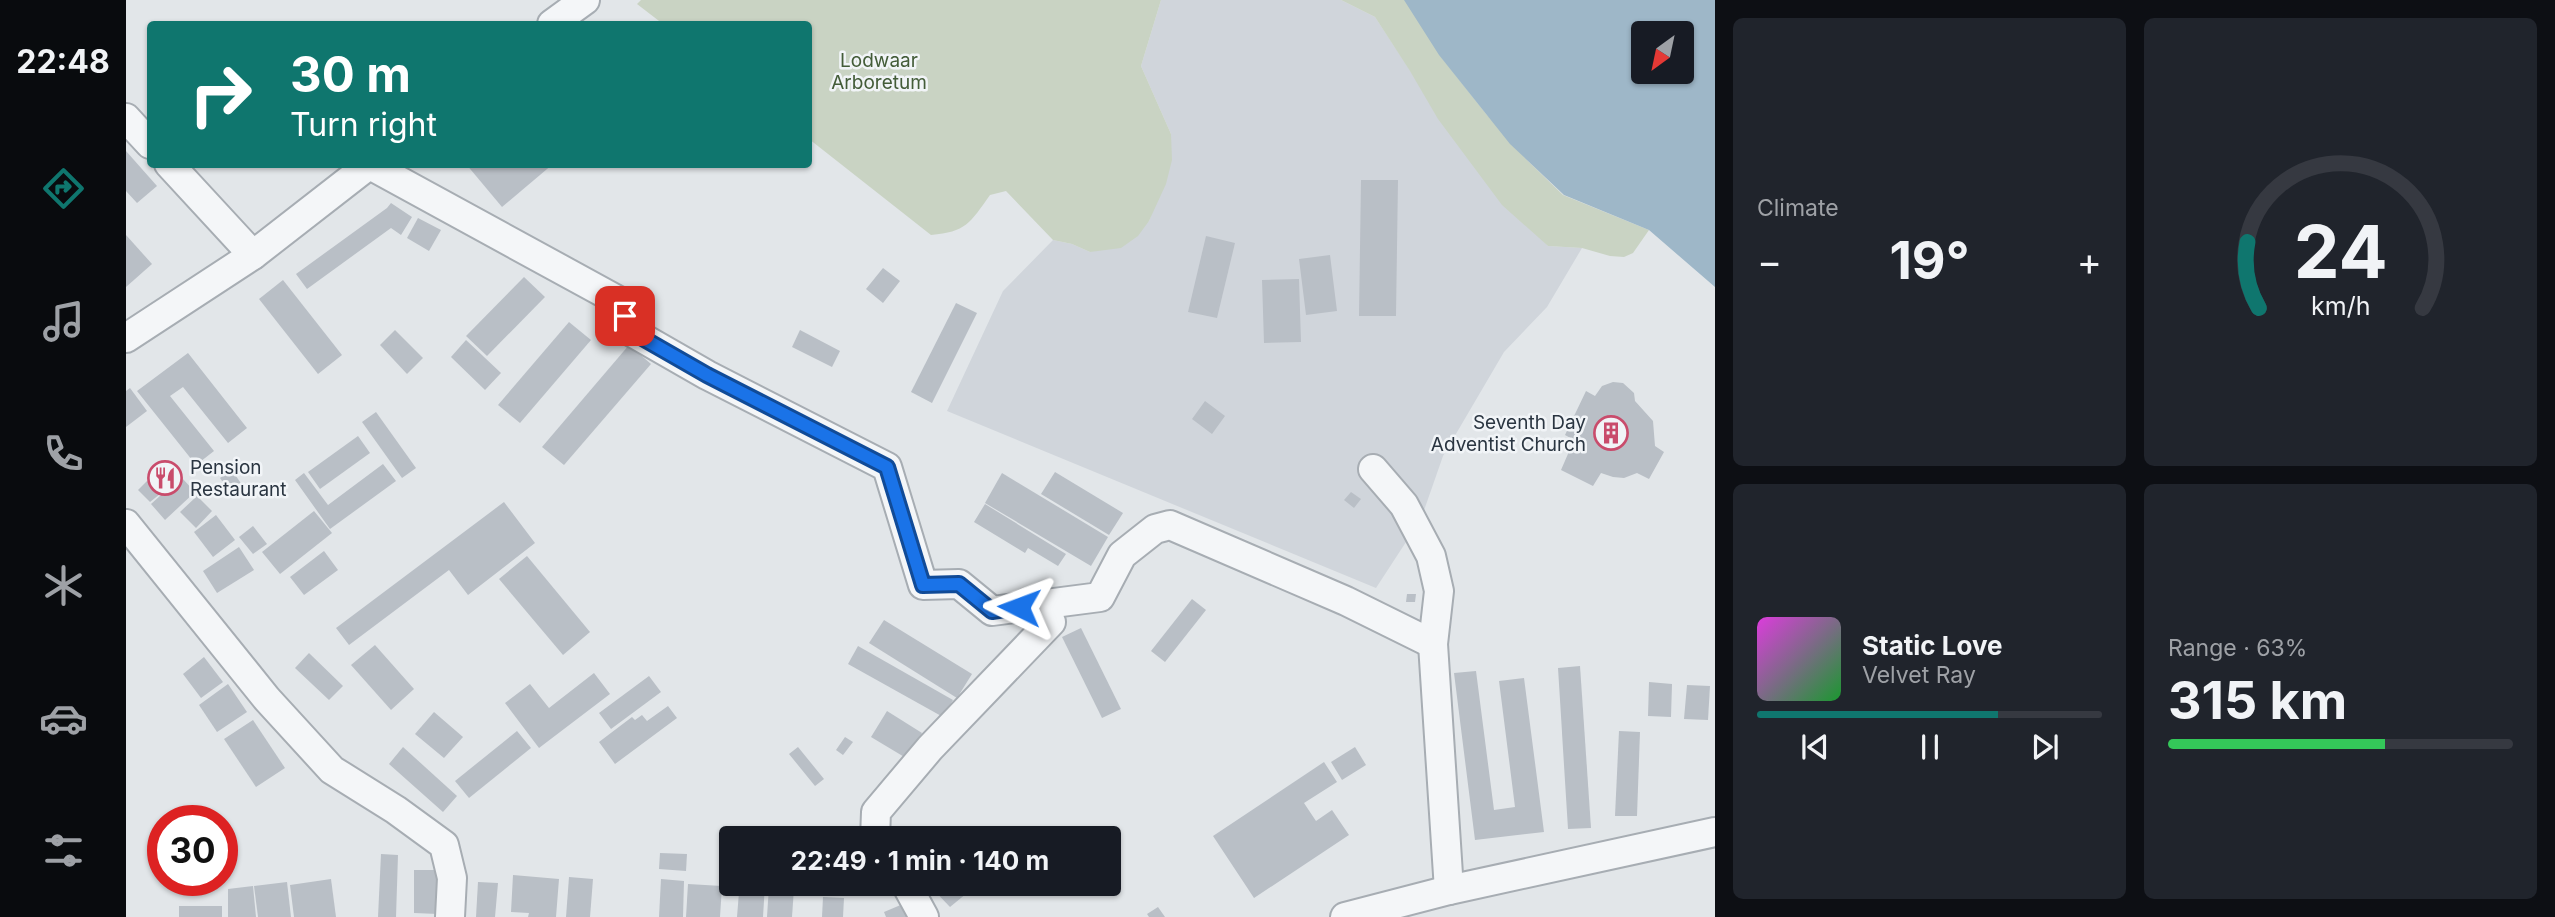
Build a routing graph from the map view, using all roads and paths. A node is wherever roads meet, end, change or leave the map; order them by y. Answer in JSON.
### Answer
{"nodes":[{"id":1,"x":585,"y":0,"type":"edge"},
{"id":2,"x":556,"y":21,"type":"edge"},
{"id":3,"x":126,"y":118,"type":"edge"},
{"id":4,"x":147,"y":141,"type":"edge"},
{"id":5,"x":173,"y":168,"type":"edge"},
{"id":6,"x":366,"y":168,"type":"edge"},
{"id":7,"x":375,"y":168,"type":"edge"},
{"id":8,"x":253,"y":256,"type":"junction"},
{"id":9,"x":126,"y":338,"type":"edge"},
{"id":10,"x":1373,"y":469,"type":"dead end"},
{"id":11,"x":126,"y":524,"type":"edge"},
{"id":12,"x":1051,"y":622,"type":"dead end"},
{"id":13,"x":1433,"y":644,"type":"junction"},
{"id":14,"x":875,"y":826,"type":"edge"},
{"id":15,"x":1715,"y":832,"type":"edge"},
{"id":16,"x":1449,"y":890,"type":"junction"},
{"id":17,"x":913,"y":896,"type":"edge"},
{"id":18,"x":450,"y":917,"type":"edge"},
{"id":19,"x":924,"y":917,"type":"edge"},
{"id":20,"x":1347,"y":917,"type":"edge"}],
"edges":[{"from":1,"to":2,"type":"street"},
{"from":3,"to":4,"type":"street"},
{"from":5,"to":8,"type":"street"},
{"from":6,"to":8,"type":"street"},
{"from":7,"to":13,"type":"street"},
{"from":8,"to":9,"type":"street"},
{"from":10,"to":13,"type":"street"},
{"from":11,"to":18,"type":"street"},
{"from":12,"to":14,"type":"street"},
{"from":13,"to":16,"type":"street"},
{"from":15,"to":16,"type":"street"},
{"from":16,"to":20,"type":"street"},
{"from":17,"to":19,"type":"street"}]}
